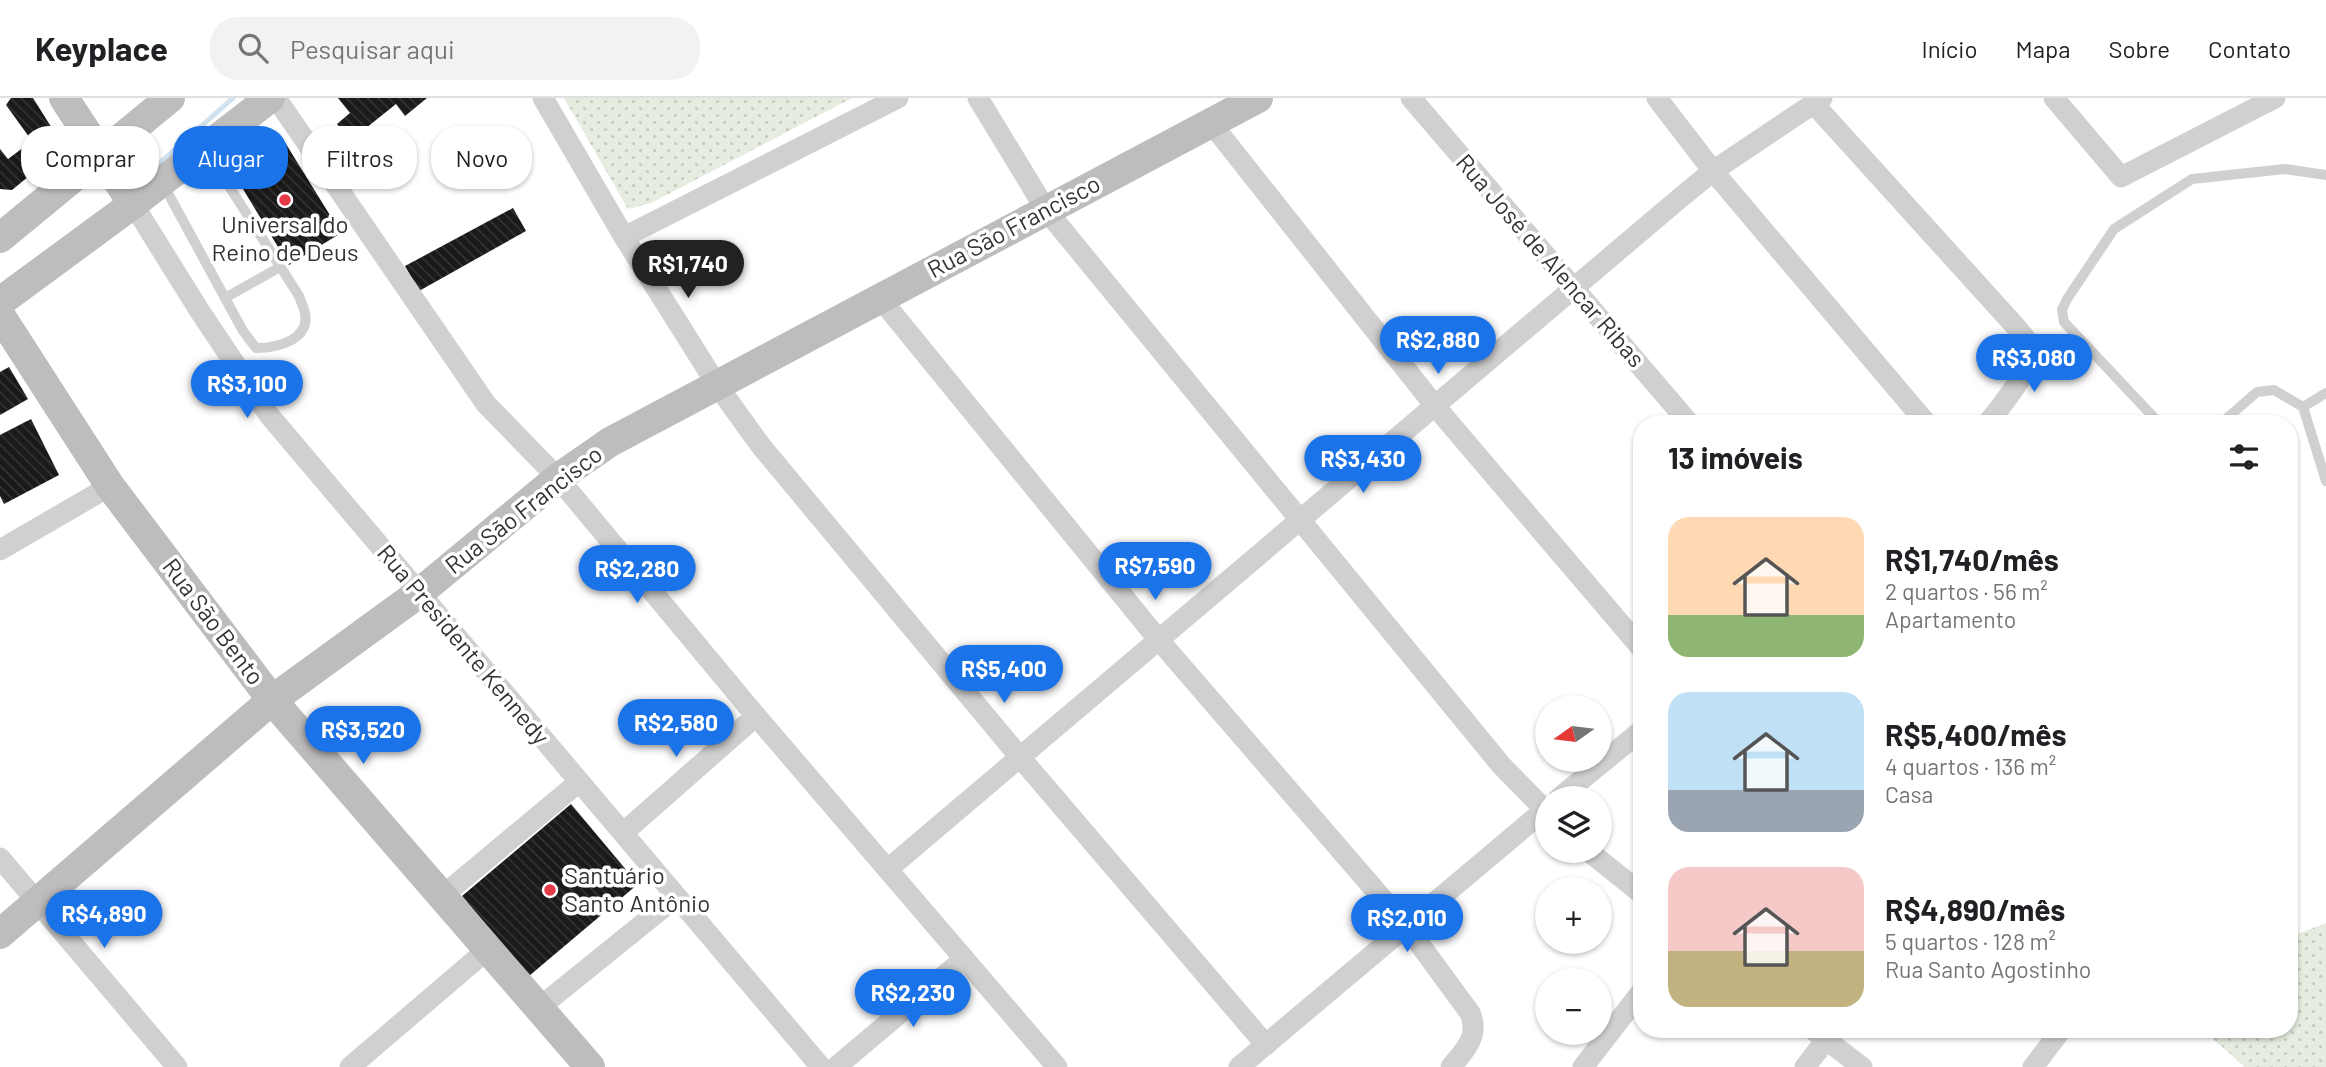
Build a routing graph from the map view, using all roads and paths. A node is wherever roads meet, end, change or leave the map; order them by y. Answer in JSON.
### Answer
{"nodes":[{"id":1,"x":64,"y":98,"type":"edge"},
{"id":2,"x":170,"y":98,"type":"edge"},
{"id":3,"x":270,"y":98,"type":"edge"},
{"id":4,"x":276,"y":98,"type":"edge"},
{"id":5,"x":544,"y":98,"type":"edge"},
{"id":6,"x":898,"y":98,"type":"edge"},
{"id":7,"x":978,"y":98,"type":"edge"},
{"id":8,"x":1258,"y":98,"type":"edge"},
{"id":9,"x":1411,"y":98,"type":"edge"},
{"id":10,"x":1657,"y":98,"type":"edge"},
{"id":11,"x":2054,"y":98,"type":"edge"},
{"id":12,"x":2275,"y":98,"type":"edge"},
{"id":13,"x":1818,"y":101,"type":"edge"},
{"id":14,"x":1211,"y":123,"type":"junction"},
{"id":15,"x":82,"y":126,"type":"edge"},
{"id":16,"x":135,"y":126,"type":"edge"},
{"id":17,"x":234,"y":126,"type":"edge"},
{"id":18,"x":1713,"y":171,"type":"junction"},
{"id":19,"x":173,"y":173,"type":"edge"},
{"id":20,"x":2326,"y":175,"type":"edge"},
{"id":21,"x":162,"y":182,"type":"junction"},
{"id":22,"x":58,"y":189,"type":"edge"},
{"id":23,"x":123,"y":189,"type":"edge"},
{"id":24,"x":231,"y":189,"type":"edge"},
{"id":25,"x":133,"y":204,"type":"junction"},
{"id":26,"x":1046,"y":210,"type":"junction"},
{"id":27,"x":624,"y":237,"type":"junction"},
{"id":28,"x":0,"y":238,"type":"edge"},
{"id":29,"x":280,"y":267,"type":"junction"},
{"id":30,"x":1573,"y":288,"type":"junction"},
{"id":31,"x":225,"y":298,"type":"junction"},
{"id":32,"x":880,"y":298,"type":"junction"},
{"id":33,"x":0,"y":303,"type":"edge"},
{"id":34,"x":0,"y":315,"type":"edge"},
{"id":35,"x":717,"y":385,"type":"junction"},
{"id":36,"x":2326,"y":393,"type":"edge"},
{"id":37,"x":1435,"y":406,"type":"junction"},
{"id":38,"x":2303,"y":407,"type":"junction"},
{"id":39,"x":1682,"y":415,"type":"edge"},
{"id":40,"x":1919,"y":415,"type":"edge"},
{"id":41,"x":1994,"y":415,"type":"edge"},
{"id":42,"x":2152,"y":415,"type":"edge"},
{"id":43,"x":2230,"y":415,"type":"edge"},
{"id":44,"x":558,"y":478,"type":"junction"},
{"id":45,"x":2326,"y":481,"type":"edge"},
{"id":46,"x":110,"y":486,"type":"junction"},
{"id":47,"x":1299,"y":522,"type":"junction"},
{"id":48,"x":0,"y":550,"type":"edge"},
{"id":49,"x":419,"y":593,"type":"junction"},
{"id":50,"x":1633,"y":638,"type":"edge"},
{"id":51,"x":1158,"y":639,"type":"junction"},
{"id":52,"x":272,"y":700,"type":"junction"},
{"id":53,"x":756,"y":716,"type":"junction"},
{"id":54,"x":1633,"y":738,"type":"edge"},
{"id":55,"x":1019,"y":756,"type":"junction"},
{"id":56,"x":579,"y":782,"type":"junction"},
{"id":57,"x":1575,"y":786,"type":"edge"},
{"id":58,"x":1535,"y":794,"type":"edge"},
{"id":59,"x":1535,"y":820,"type":"edge"},
{"id":60,"x":623,"y":833,"type":"junction"},
{"id":61,"x":0,"y":858,"type":"edge"},
{"id":62,"x":1603,"y":863,"type":"edge"},
{"id":63,"x":888,"y":869,"type":"junction"},
{"id":64,"x":1633,"y":887,"type":"edge"},
{"id":65,"x":441,"y":897,"type":"junction"},
{"id":66,"x":676,"y":898,"type":"junction"},
{"id":67,"x":36,"y":902,"type":"junction"},
{"id":68,"x":1407,"y":927,"type":"junction"},
{"id":69,"x":0,"y":934,"type":"edge"},
{"id":70,"x":487,"y":950,"type":"junction"},
{"id":71,"x":964,"y":958,"type":"junction"},
{"id":72,"x":1633,"y":1002,"type":"edge"},
{"id":73,"x":540,"y":1007,"type":"junction"},
{"id":74,"x":1821,"y":1038,"type":"edge"},
{"id":75,"x":1830,"y":1038,"type":"edge"},
{"id":76,"x":2055,"y":1038,"type":"edge"},
{"id":77,"x":1266,"y":1045,"type":"junction"},
{"id":78,"x":177,"y":1067,"type":"edge"},
{"id":79,"x":350,"y":1067,"type":"edge"},
{"id":80,"x":590,"y":1067,"type":"edge"},
{"id":81,"x":821,"y":1067,"type":"edge"},
{"id":82,"x":836,"y":1067,"type":"edge"},
{"id":83,"x":1057,"y":1067,"type":"edge"},
{"id":84,"x":1239,"y":1067,"type":"edge"},
{"id":85,"x":1451,"y":1067,"type":"edge"},
{"id":86,"x":1583,"y":1067,"type":"edge"},
{"id":87,"x":1805,"y":1067,"type":"edge"},
{"id":88,"x":1862,"y":1067,"type":"edge"},
{"id":89,"x":2033,"y":1067,"type":"edge"}],
"edges":[{"from":1,"to":15,"type":"street"},
{"from":2,"to":16,"type":"street"},
{"from":3,"to":17,"type":"street"},
{"from":4,"to":44,"type":"street"},
{"from":5,"to":27,"type":"street"},
{"from":6,"to":27,"type":"street"},
{"from":7,"to":26,"type":"street"},
{"from":8,"to":14,"type":"street","name":"Rua São Francisco"},
{"from":9,"to":30,"type":"street","name":"Rua José de Alencar Ribas"},
{"from":10,"to":18,"type":"street"},
{"from":11,"to":12,"type":"street"},
{"from":13,"to":18,"type":"street"},
{"from":13,"to":41,"type":"street"},
{"from":14,"to":26,"type":"street","name":"Rua São Francisco"},
{"from":14,"to":37,"type":"street"},
{"from":18,"to":30,"type":"street"},
{"from":18,"to":40,"type":"street"},
{"from":19,"to":21,"type":"street"},
{"from":20,"to":42,"type":"lane"},
{"from":21,"to":25,"type":"street"},
{"from":21,"to":31,"type":"lane"},
{"from":22,"to":28,"type":"street"},
{"from":23,"to":25,"type":"street"},
{"from":24,"to":29,"type":"lane"},
{"from":25,"to":33,"type":"street"},
{"from":25,"to":49,"type":"street","name":"Rua Presidente Kennedy"},
{"from":26,"to":32,"type":"street","name":"Rua São Francisco"},
{"from":26,"to":47,"type":"street"},
{"from":27,"to":35,"type":"street"},
{"from":29,"to":31,"type":"lane"},
{"from":29,"to":31,"type":"lane"},
{"from":30,"to":37,"type":"street"},
{"from":30,"to":39,"type":"street","name":"Rua José de Alencar Ribas"},
{"from":32,"to":35,"type":"street","name":"Rua São Francisco"},
{"from":32,"to":51,"type":"street"},
{"from":34,"to":46,"type":"street","name":"Rua São Bento"},
{"from":35,"to":44,"type":"street","name":"Rua São Francisco"},
{"from":35,"to":55,"type":"street"},
{"from":36,"to":38,"type":"lane"},
{"from":37,"to":47,"type":"street"},
{"from":37,"to":50,"type":"street"},
{"from":38,"to":43,"type":"lane"},
{"from":38,"to":45,"type":"lane"},
{"from":44,"to":49,"type":"street","name":"Rua São Francisco"},
{"from":44,"to":53,"type":"street"},
{"from":46,"to":48,"type":"street"},
{"from":46,"to":52,"type":"street","name":"Rua São Bento"},
{"from":47,"to":51,"type":"street"},
{"from":47,"to":58,"type":"street"},
{"from":49,"to":52,"type":"street","name":"Rua São Francisco"},
{"from":49,"to":56,"type":"street","name":"Rua Presidente Kennedy"},
{"from":51,"to":55,"type":"street"},
{"from":51,"to":68,"type":"street"},
{"from":52,"to":65,"type":"street","name":"Rua São Bento"},
{"from":52,"to":67,"type":"street","name":"Rua São Francisco"},
{"from":53,"to":60,"type":"street"},
{"from":53,"to":63,"type":"street"},
{"from":54,"to":57,"type":"street"},
{"from":55,"to":63,"type":"street"},
{"from":55,"to":77,"type":"street"},
{"from":56,"to":60,"type":"street","name":"Rua Presidente Kennedy"},
{"from":56,"to":65,"type":"street"},
{"from":59,"to":68,"type":"street"},
{"from":60,"to":66,"type":"street","name":"Rua Presidente Kennedy"},
{"from":61,"to":67,"type":"street"},
{"from":62,"to":64,"type":"street"},
{"from":63,"to":71,"type":"street"},
{"from":65,"to":70,"type":"street","name":"Rua São Bento"},
{"from":66,"to":73,"type":"street"},
{"from":66,"to":81,"type":"street","name":"Rua Presidente Kennedy"},
{"from":67,"to":69,"type":"street","name":"Rua São Francisco"},
{"from":67,"to":78,"type":"street"},
{"from":68,"to":77,"type":"street"},
{"from":68,"to":85,"type":"street"},
{"from":70,"to":73,"type":"street","name":"Rua São Bento"},
{"from":70,"to":79,"type":"street"},
{"from":71,"to":82,"type":"street"},
{"from":71,"to":83,"type":"street"},
{"from":72,"to":86,"type":"street"},
{"from":73,"to":80,"type":"street","name":"Rua São Bento"},
{"from":74,"to":87,"type":"street"},
{"from":75,"to":88,"type":"street"},
{"from":76,"to":89,"type":"street"},
{"from":77,"to":84,"type":"street"}]}
